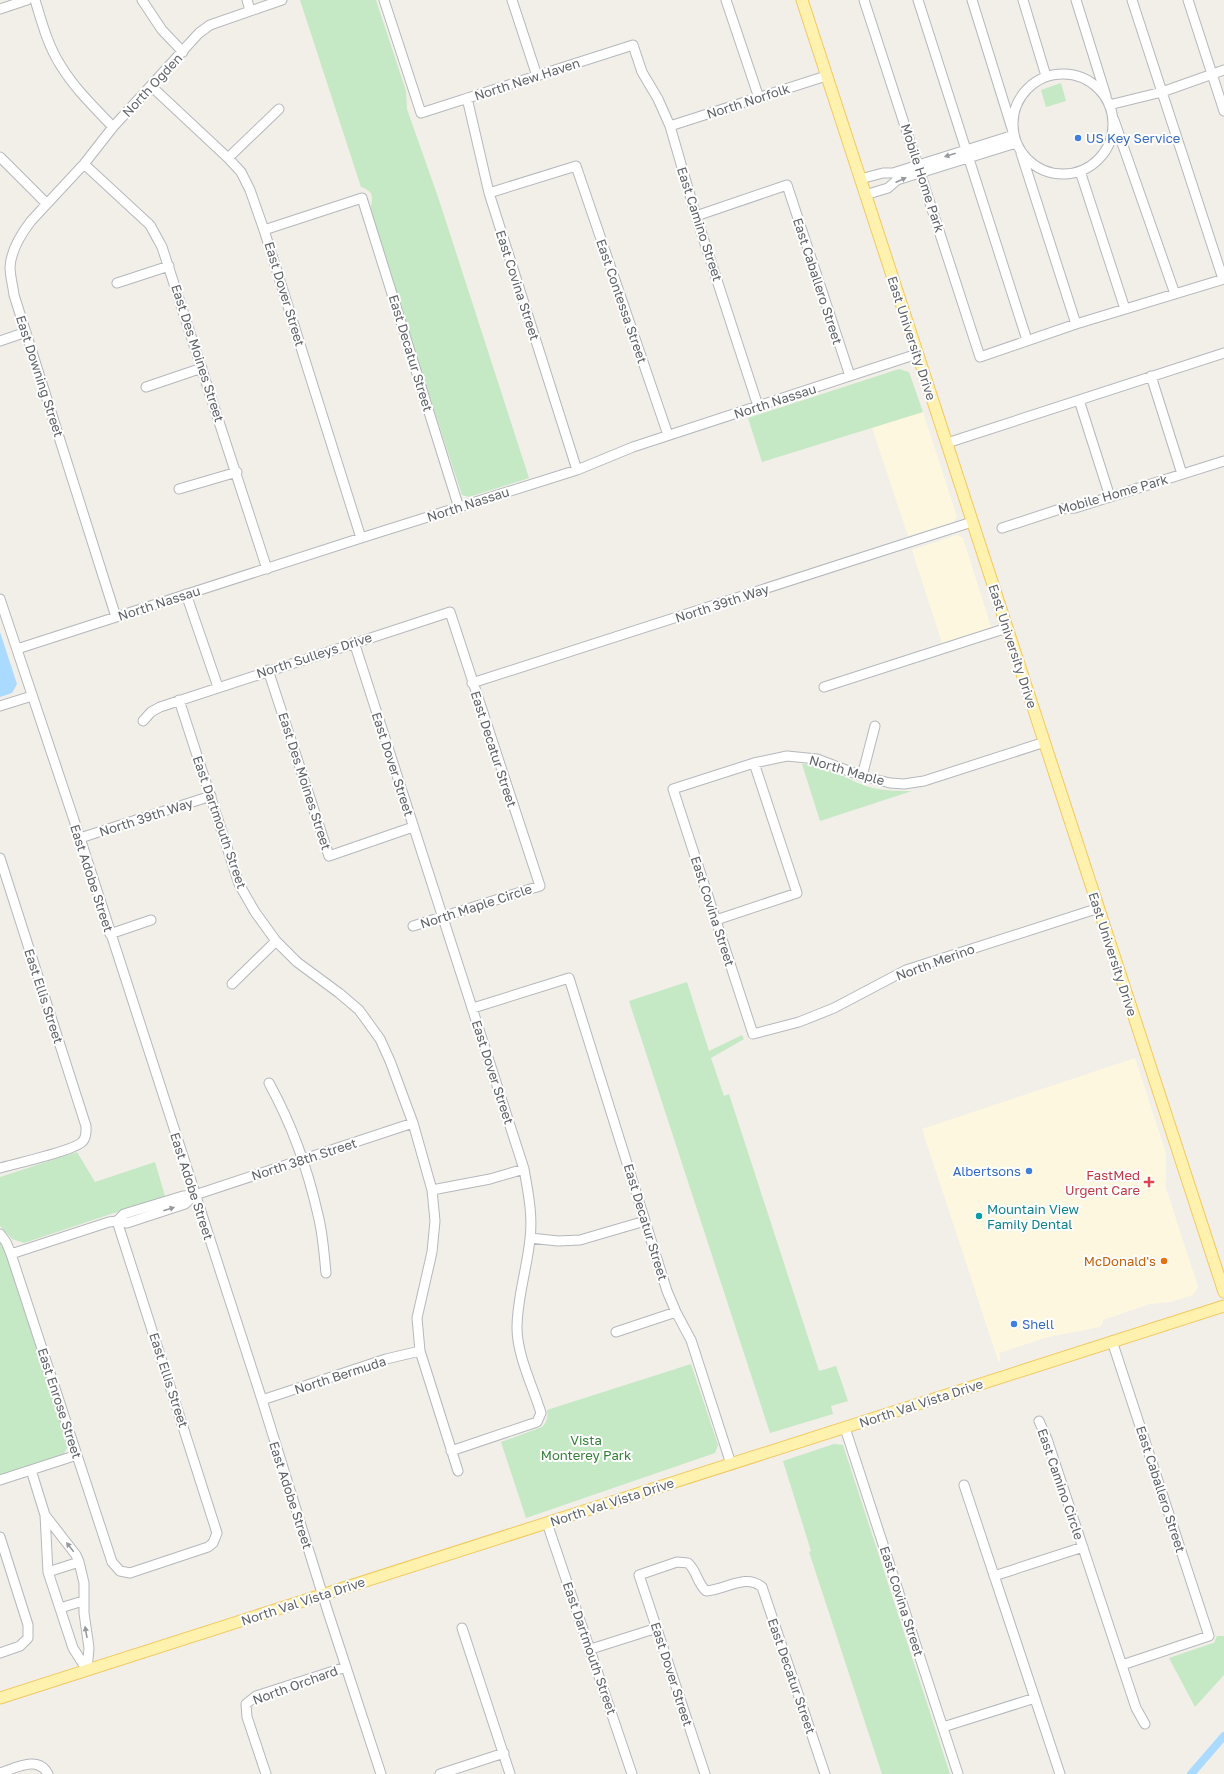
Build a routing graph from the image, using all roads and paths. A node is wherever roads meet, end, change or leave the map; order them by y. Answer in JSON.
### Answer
{"nodes":[{"id":1,"x":27,"y":0,"type":"edge"},
{"id":2,"x":35,"y":0,"type":"edge"},
{"id":3,"x":142,"y":0,"type":"edge"},
{"id":4,"x":247,"y":0,"type":"edge"},
{"id":5,"x":282,"y":0,"type":"edge"},
{"id":6,"x":384,"y":0,"type":"edge"},
{"id":7,"x":512,"y":0,"type":"edge"},
{"id":8,"x":726,"y":0,"type":"edge"},
{"id":9,"x":802,"y":0,"type":"edge"},
{"id":10,"x":864,"y":0,"type":"edge"},
{"id":11,"x":918,"y":0,"type":"edge"},
{"id":12,"x":972,"y":0,"type":"edge"},
{"id":13,"x":1023,"y":0,"type":"edge"},
{"id":14,"x":1076,"y":0,"type":"edge"},
{"id":15,"x":1132,"y":0,"type":"edge"},
{"id":16,"x":1188,"y":0,"type":"edge"},
{"id":17,"x":0,"y":9,"type":"edge"},
{"id":18,"x":250,"y":10,"type":"junction"},
{"id":19,"x":633,"y":45,"type":"joint"},
{"id":20,"x":183,"y":52,"type":"junction"},
{"id":21,"x":1224,"y":70,"type":"edge"},
{"id":22,"x":1212,"y":74,"type":"junction"},
{"id":23,"x":537,"y":76,"type":"junction"},
{"id":24,"x":826,"y":76,"type":"junction"},
{"id":25,"x":1046,"y":76,"type":"junction"},
{"id":26,"x":151,"y":86,"type":"junction"},
{"id":27,"x":1162,"y":92,"type":"junction"},
{"id":28,"x":467,"y":98,"type":"junction"},
{"id":29,"x":759,"y":98,"type":"junction"},
{"id":30,"x":1109,"y":105,"type":"junction"},
{"id":31,"x":279,"y":109,"type":"dead end"},
{"id":32,"x":1224,"y":111,"type":"edge"},
{"id":33,"x":670,"y":126,"type":"junction"},
{"id":34,"x":113,"y":127,"type":"junction"},
{"id":35,"x":1016,"y":143,"type":"junction"},
{"id":36,"x":967,"y":154,"type":"junction"},
{"id":37,"x":0,"y":157,"type":"edge"},
{"id":38,"x":228,"y":158,"type":"junction"},
{"id":39,"x":84,"y":164,"type":"junction"},
{"id":40,"x":920,"y":169,"type":"junction"},
{"id":41,"x":1080,"y":171,"type":"junction"},
{"id":42,"x":860,"y":179,"type":"junction"},
{"id":43,"x":489,"y":193,"type":"junction"},
{"id":44,"x":865,"y":195,"type":"junction"},
{"id":45,"x":46,"y":203,"type":"junction"},
{"id":46,"x":696,"y":216,"type":"junction"},
{"id":47,"x":264,"y":230,"type":"junction"},
{"id":48,"x":169,"y":266,"type":"junction"},
{"id":49,"x":1223,"y":279,"type":"edge"},
{"id":50,"x":117,"y":283,"type":"dead end"},
{"id":51,"x":1175,"y":294,"type":"junction"},
{"id":52,"x":1125,"y":309,"type":"junction"},
{"id":53,"x":1076,"y":324,"type":"junction"},
{"id":54,"x":26,"y":332,"type":"junction"},
{"id":55,"x":1027,"y":340,"type":"junction"},
{"id":56,"x":0,"y":341,"type":"edge"},
{"id":57,"x":917,"y":354,"type":"junction"},
{"id":58,"x":1223,"y":355,"type":"edge"},
{"id":59,"x":202,"y":368,"type":"junction"},
{"id":60,"x":850,"y":376,"type":"junction"},
{"id":61,"x":1150,"y":376,"type":"junction"},
{"id":62,"x":146,"y":387,"type":"dead end"},
{"id":63,"x":1079,"y":400,"type":"junction"},
{"id":64,"x":758,"y":406,"type":"junction"},
{"id":65,"x":668,"y":435,"type":"junction"},
{"id":66,"x":946,"y":443,"type":"junction"},
{"id":67,"x":1224,"y":461,"type":"edge"},
{"id":68,"x":577,"y":470,"type":"junction"},
{"id":69,"x":237,"y":472,"type":"junction"},
{"id":70,"x":1182,"y":474,"type":"junction"},
{"id":71,"x":179,"y":489,"type":"dead end"},
{"id":72,"x":1110,"y":497,"type":"junction"},
{"id":73,"x":459,"y":508,"type":"junction"},
{"id":74,"x":972,"y":522,"type":"junction"},
{"id":75,"x":1002,"y":528,"type":"dead end"},
{"id":76,"x":361,"y":538,"type":"junction"},
{"id":77,"x":267,"y":569,"type":"junction"},
{"id":78,"x":186,"y":594,"type":"junction"},
{"id":79,"x":0,"y":599,"type":"edge"},
{"id":80,"x":450,"y":612,"type":"joint"},
{"id":81,"x":116,"y":617,"type":"junction"},
{"id":82,"x":1007,"y":628,"type":"junction"},
{"id":83,"x":354,"y":642,"type":"junction"},
{"id":84,"x":17,"y":649,"type":"junction"},
{"id":85,"x":268,"y":670,"type":"junction"},
{"id":86,"x":472,"y":683,"type":"junction"},
{"id":87,"x":218,"y":687,"type":"junction"},
{"id":88,"x":824,"y":687,"type":"dead end"},
{"id":89,"x":32,"y":696,"type":"junction"},
{"id":90,"x":179,"y":700,"type":"junction"},
{"id":91,"x":0,"y":706,"type":"edge"},
{"id":92,"x":143,"y":721,"type":"dead end"},
{"id":93,"x":875,"y":726,"type":"dead end"},
{"id":94,"x":1044,"y":742,"type":"junction"},
{"id":95,"x":754,"y":763,"type":"junction"},
{"id":96,"x":862,"y":776,"type":"junction"},
{"id":97,"x":673,"y":789,"type":"joint"},
{"id":98,"x":211,"y":796,"type":"junction"},
{"id":99,"x":413,"y":827,"type":"junction"},
{"id":100,"x":80,"y":838,"type":"junction"},
{"id":101,"x":0,"y":858,"type":"edge"},
{"id":102,"x":540,"y":886,"type":"joint"},
{"id":103,"x":1098,"y":908,"type":"junction"},
{"id":104,"x":443,"y":917,"type":"junction"},
{"id":105,"x":151,"y":920,"type":"dead end"},
{"id":106,"x":716,"y":920,"type":"junction"},
{"id":107,"x":413,"y":926,"type":"dead end"},
{"id":108,"x":110,"y":934,"type":"junction"},
{"id":109,"x":276,"y":941,"type":"junction"},
{"id":110,"x":232,"y":984,"type":"dead end"},
{"id":111,"x":473,"y":1008,"type":"junction"},
{"id":112,"x":753,"y":1034,"type":"joint"},
{"id":113,"x":269,"y":1082,"type":"dead end"},
{"id":114,"x":413,"y":1123,"type":"junction"},
{"id":115,"x":302,"y":1159,"type":"junction"},
{"id":116,"x":0,"y":1168,"type":"edge"},
{"id":117,"x":524,"y":1169,"type":"junction"},
{"id":118,"x":432,"y":1190,"type":"junction"},
{"id":119,"x":194,"y":1195,"type":"junction"},
{"id":120,"x":117,"y":1221,"type":"junction"},
{"id":121,"x":645,"y":1221,"type":"junction"},
{"id":122,"x":0,"y":1234,"type":"edge"},
{"id":123,"x":530,"y":1238,"type":"junction"},
{"id":124,"x":11,"y":1254,"type":"junction"},
{"id":125,"x":326,"y":1273,"type":"dead end"},
{"id":126,"x":1224,"y":1292,"type":"edge"},
{"id":127,"x":1224,"y":1306,"type":"edge"},
{"id":128,"x":676,"y":1312,"type":"junction"},
{"id":129,"x":616,"y":1332,"type":"dead end"},
{"id":130,"x":1112,"y":1341,"type":"junction"},
{"id":131,"x":420,"y":1351,"type":"junction"},
{"id":132,"x":262,"y":1400,"type":"junction"},
{"id":133,"x":1039,"y":1420,"type":"dead end"},
{"id":134,"x":845,"y":1428,"type":"junction"},
{"id":135,"x":451,"y":1451,"type":"junction"},
{"id":136,"x":77,"y":1455,"type":"junction"},
{"id":137,"x":731,"y":1464,"type":"junction"},
{"id":138,"x":31,"y":1470,"type":"junction"},
{"id":139,"x":458,"y":1471,"type":"dead end"},
{"id":140,"x":0,"y":1480,"type":"edge"},
{"id":141,"x":964,"y":1485,"type":"dead end"},
{"id":142,"x":46,"y":1515,"type":"junction"},
{"id":143,"x":547,"y":1523,"type":"junction"},
{"id":144,"x":0,"y":1537,"type":"edge"},
{"id":145,"x":1083,"y":1547,"type":"junction"},
{"id":146,"x":79,"y":1562,"type":"junction"},
{"id":147,"x":120,"y":1571,"type":"joint"},
{"id":148,"x":48,"y":1572,"type":"junction"},
{"id":149,"x":994,"y":1576,"type":"junction"},
{"id":150,"x":755,"y":1581,"type":"joint"},
{"id":151,"x":323,"y":1595,"type":"junction"},
{"id":152,"x":83,"y":1601,"type":"junction"},
{"id":153,"x":60,"y":1608,"type":"junction"},
{"id":154,"x":462,"y":1628,"type":"dead end"},
{"id":155,"x":657,"y":1628,"type":"junction"},
{"id":156,"x":591,"y":1650,"type":"junction"},
{"id":157,"x":0,"y":1653,"type":"edge"},
{"id":158,"x":1122,"y":1665,"type":"junction"},
{"id":159,"x":346,"y":1667,"type":"junction"},
{"id":160,"x":87,"y":1670,"type":"junction"},
{"id":161,"x":0,"y":1698,"type":"edge"},
{"id":162,"x":1035,"y":1698,"type":"junction"},
{"id":163,"x":1145,"y":1724,"type":"dead end"},
{"id":164,"x":943,"y":1727,"type":"junction"},
{"id":165,"x":504,"y":1753,"type":"junction"},
{"id":166,"x":0,"y":1773,"type":"edge"},
{"id":167,"x":48,"y":1774,"type":"edge"},
{"id":168,"x":266,"y":1774,"type":"edge"},
{"id":169,"x":381,"y":1774,"type":"edge"},
{"id":170,"x":440,"y":1774,"type":"edge"},
{"id":171,"x":510,"y":1774,"type":"edge"},
{"id":172,"x":632,"y":1774,"type":"edge"},
{"id":173,"x":705,"y":1774,"type":"edge"},
{"id":174,"x":825,"y":1774,"type":"edge"},
{"id":175,"x":958,"y":1774,"type":"edge"},
{"id":176,"x":1060,"y":1774,"type":"edge"}],
"edges":[{"from":1,"to":17,"type":"street"},
{"from":2,"to":34,"type":"street"},
{"from":3,"to":20,"type":"street"},
{"from":4,"to":18,"type":"street"},
{"from":5,"to":18,"type":"street","name":"North Ogden"},
{"from":6,"to":28,"type":"street","name":"North New Haven"},
{"from":7,"to":23,"type":"street"},
{"from":8,"to":29,"type":"street"},
{"from":9,"to":24,"type":"main road","name":"East University Drive"},
{"from":10,"to":40,"type":"street","name":"Mobile Home Park"},
{"from":11,"to":36,"type":"street"},
{"from":12,"to":35,"type":"street"},
{"from":13,"to":25,"type":"street"},
{"from":14,"to":30,"type":"street"},
{"from":15,"to":27,"type":"street"},
{"from":16,"to":22,"type":"street"},
{"from":18,"to":20,"type":"street","name":"North Ogden"},
{"from":19,"to":23,"type":"street","name":"North New Haven"},
{"from":19,"to":33,"type":"street","name":"East Camino Street"},
{"from":20,"to":26,"type":"street","name":"North Ogden"},
{"from":21,"to":22,"type":"street"},
{"from":22,"to":27,"type":"street"},
{"from":22,"to":32,"type":"street"},
{"from":23,"to":28,"type":"street","name":"North New Haven"},
{"from":24,"to":29,"type":"street","name":"North Norfolk"},
{"from":24,"to":42,"type":"main road","name":"East University Drive"},
{"from":25,"to":30,"type":"street"},
{"from":25,"to":35,"type":"street"},
{"from":26,"to":34,"type":"street","name":"North Ogden"},
{"from":26,"to":38,"type":"street","name":"East Dover Street"},
{"from":27,"to":30,"type":"street"},
{"from":27,"to":49,"type":"street"},
{"from":28,"to":43,"type":"street","name":"East Covina Street"},
{"from":29,"to":33,"type":"street","name":"North Norfolk"},
{"from":30,"to":41,"type":"street"},
{"from":30,"to":51,"type":"street"},
{"from":31,"to":38,"type":"street"},
{"from":33,"to":46,"type":"street","name":"East Camino Street"},
{"from":34,"to":39,"type":"street","name":"North Ogden"},
{"from":35,"to":36,"type":"street"},
{"from":35,"to":41,"type":"street"},
{"from":35,"to":53,"type":"street"},
{"from":36,"to":40,"type":"street"},
{"from":36,"to":55,"type":"street"},
{"from":37,"to":45,"type":"street"},
{"from":38,"to":47,"type":"street","name":"East Dover Street"},
{"from":39,"to":45,"type":"street","name":"North Ogden"},
{"from":39,"to":48,"type":"street","name":"East Des Moines Street"},
{"from":40,"to":42,"type":"street"},
{"from":44,"to":40,"type":"street","one_way":true},
{"from":40,"to":55,"type":"street","name":"Mobile Home Park"},
{"from":41,"to":52,"type":"street"},
{"from":42,"to":44,"type":"main road","name":"East University Drive"},
{"from":43,"to":65,"type":"street","name":"East Contessa Street"},
{"from":43,"to":68,"type":"street","name":"East Covina Street"},
{"from":44,"to":57,"type":"main road","name":"East University Drive"},
{"from":45,"to":54,"type":"street","name":"East Downing Street"},
{"from":46,"to":60,"type":"street","name":"East Caballero Street"},
{"from":46,"to":64,"type":"street","name":"East Camino Street"},
{"from":47,"to":73,"type":"street","name":"East Decatur Street"},
{"from":47,"to":76,"type":"street","name":"East Dover Street"},
{"from":48,"to":50,"type":"street"},
{"from":48,"to":59,"type":"street","name":"East Des Moines Street"},
{"from":49,"to":51,"type":"street"},
{"from":51,"to":52,"type":"street"},
{"from":52,"to":53,"type":"street"},
{"from":53,"to":55,"type":"street"},
{"from":54,"to":56,"type":"street"},
{"from":54,"to":81,"type":"street","name":"East Downing Street"},
{"from":57,"to":60,"type":"street","name":"North Nassau"},
{"from":57,"to":66,"type":"main road","name":"East University Drive"},
{"from":58,"to":61,"type":"street"},
{"from":59,"to":62,"type":"street"},
{"from":59,"to":69,"type":"street","name":"East Des Moines Street"},
{"from":60,"to":64,"type":"street","name":"North Nassau"},
{"from":61,"to":63,"type":"street"},
{"from":61,"to":70,"type":"street"},
{"from":63,"to":66,"type":"street"},
{"from":63,"to":72,"type":"street"},
{"from":64,"to":65,"type":"street","name":"North Nassau"},
{"from":65,"to":68,"type":"street","name":"North Nassau"},
{"from":66,"to":74,"type":"main road","name":"East University Drive"},
{"from":67,"to":70,"type":"street","name":"Mobile Home Park"},
{"from":68,"to":73,"type":"street","name":"North Nassau"},
{"from":69,"to":71,"type":"street"},
{"from":69,"to":77,"type":"street","name":"East Des Moines Street"},
{"from":70,"to":72,"type":"street","name":"Mobile Home Park"},
{"from":72,"to":75,"type":"street","name":"Mobile Home Park"},
{"from":73,"to":76,"type":"street","name":"North Nassau"},
{"from":74,"to":82,"type":"main road","name":"East University Drive"},
{"from":74,"to":86,"type":"street","name":"North 39th Way"},
{"from":76,"to":77,"type":"street","name":"North Nassau"},
{"from":77,"to":78,"type":"street","name":"North Nassau"},
{"from":78,"to":81,"type":"street","name":"North Nassau"},
{"from":78,"to":87,"type":"street"},
{"from":79,"to":84,"type":"street","name":"East Adobe Street"},
{"from":80,"to":83,"type":"street","name":"North Sulleys Drive"},
{"from":80,"to":86,"type":"street","name":"East Decatur Street"},
{"from":81,"to":84,"type":"street","name":"North Nassau"},
{"from":82,"to":88,"type":"street"},
{"from":82,"to":94,"type":"main road","name":"East University Drive"},
{"from":83,"to":85,"type":"street","name":"North Sulleys Drive"},
{"from":83,"to":99,"type":"street","name":"East Dover Street"},
{"from":84,"to":89,"type":"street","name":"East Adobe Street"},
{"from":85,"to":87,"type":"street","name":"North Sulleys Drive"},
{"from":85,"to":99,"type":"street","name":"East Des Moines Street"},
{"from":86,"to":102,"type":"street","name":"East Decatur Street"},
{"from":87,"to":90,"type":"street","name":"North Sulleys Drive"},
{"from":89,"to":91,"type":"street"},
{"from":89,"to":100,"type":"street","name":"East Adobe Street"},
{"from":90,"to":92,"type":"street","name":"North Sulleys Drive"},
{"from":90,"to":98,"type":"street","name":"East Dartmouth Street"},
{"from":93,"to":96,"type":"street"},
{"from":94,"to":96,"type":"street","name":"North Maple"},
{"from":94,"to":103,"type":"main road","name":"East University Drive"},
{"from":95,"to":96,"type":"street","name":"North Maple"},
{"from":95,"to":97,"type":"street","name":"North Maple"},
{"from":95,"to":106,"type":"street"},
{"from":97,"to":106,"type":"street","name":"East Covina Street"},
{"from":98,"to":100,"type":"street","name":"North 39th Way"},
{"from":98,"to":109,"type":"street","name":"East Dartmouth Street"},
{"from":99,"to":104,"type":"street","name":"East Dover Street"},
{"from":100,"to":108,"type":"street","name":"East Adobe Street"},
{"from":101,"to":116,"type":"street","name":"East Ellis Street"},
{"from":102,"to":104,"type":"street","name":"North Maple Circle"},
{"from":103,"to":112,"type":"street","name":"North Merino"},
{"from":103,"to":126,"type":"main road","name":"East University Drive"},
{"from":104,"to":107,"type":"street","name":"North Maple Circle"},
{"from":104,"to":111,"type":"street","name":"East Dover Street"},
{"from":105,"to":108,"type":"street"},
{"from":106,"to":112,"type":"street","name":"East Covina Street"},
{"from":108,"to":119,"type":"street","name":"East Adobe Street"},
{"from":109,"to":110,"type":"street"},
{"from":109,"to":114,"type":"street","name":"East Dartmouth Street"},
{"from":111,"to":117,"type":"street","name":"East Dover Street"},
{"from":111,"to":121,"type":"street","name":"East Decatur Street"},
{"from":113,"to":115,"type":"street"},
{"from":114,"to":115,"type":"street","name":"North 38th Street"},
{"from":114,"to":118,"type":"street","name":"East Dartmouth Street"},
{"from":115,"to":119,"type":"street","name":"North 38th Street"},
{"from":115,"to":125,"type":"street"},
{"from":117,"to":118,"type":"street"},
{"from":117,"to":123,"type":"street","name":"East Dover Street"},
{"from":118,"to":131,"type":"street","name":"East Dartmouth Street"},
{"from":119,"to":120,"type":"street","name":"North 38th Street"},
{"from":119,"to":132,"type":"street","name":"East Adobe Street"},
{"from":120,"to":124,"type":"street","name":"North 38th Street"},
{"from":120,"to":147,"type":"street","name":"East Ellis Street"},
{"from":121,"to":123,"type":"street"},
{"from":121,"to":128,"type":"street","name":"East Decatur Street"},
{"from":122,"to":124,"type":"street","name":"East Enrose Street"},
{"from":123,"to":135,"type":"street","name":"East Dover Street"},
{"from":124,"to":136,"type":"street","name":"East Enrose Street"},
{"from":127,"to":130,"type":"main road","name":"North Val Vista Drive"},
{"from":128,"to":129,"type":"street"},
{"from":128,"to":137,"type":"street","name":"East Decatur Street"},
{"from":130,"to":134,"type":"main road","name":"North Val Vista Drive"},
{"from":130,"to":158,"type":"street","name":"East Caballero Street"},
{"from":131,"to":132,"type":"street","name":"North Bermuda"},
{"from":131,"to":135,"type":"street","name":"East Dartmouth Street"},
{"from":132,"to":151,"type":"street","name":"East Adobe Street"},
{"from":133,"to":145,"type":"street","name":"East Camino Circle"},
{"from":134,"to":137,"type":"main road","name":"North Val Vista Drive"},
{"from":134,"to":164,"type":"street","name":"East Covina Street"},
{"from":135,"to":139,"type":"street","name":"East Dartmouth Street"},
{"from":136,"to":138,"type":"street"},
{"from":136,"to":147,"type":"street","name":"East Enrose Street"},
{"from":137,"to":143,"type":"main road","name":"North Val Vista Drive"},
{"from":138,"to":140,"type":"street"},
{"from":138,"to":142,"type":"street"},
{"from":141,"to":149,"type":"street"},
{"from":146,"to":142,"type":"street","one_way":true},
{"from":142,"to":148,"type":"street"},
{"from":143,"to":151,"type":"main road","name":"North Val Vista Drive"},
{"from":143,"to":156,"type":"street","name":"East Dartmouth Street"},
{"from":144,"to":157,"type":"street"},
{"from":145,"to":149,"type":"street"},
{"from":145,"to":158,"type":"street"},
{"from":146,"to":148,"type":"street"},
{"from":146,"to":152,"type":"street"},
{"from":148,"to":153,"type":"street"},
{"from":149,"to":162,"type":"street"},
{"from":150,"to":155,"type":"street","name":"East Dover Street"},
{"from":150,"to":174,"type":"street","name":"East Decatur Street"},
{"from":151,"to":159,"type":"street","name":"East Adobe Street"},
{"from":151,"to":160,"type":"main road","name":"North Val Vista Drive"},
{"from":152,"to":153,"type":"street"},
{"from":160,"to":152,"type":"street","one_way":true},
{"from":153,"to":160,"type":"street"},
{"from":154,"to":165,"type":"street"},
{"from":155,"to":156,"type":"street"},
{"from":155,"to":173,"type":"street","name":"East Dover Street"},
{"from":156,"to":172,"type":"street","name":"East Dartmouth Street"},
{"from":158,"to":163,"type":"street"},
{"from":159,"to":168,"type":"street","name":"North Orchard"},
{"from":159,"to":169,"type":"street","name":"East Adobe Street"},
{"from":160,"to":161,"type":"main road","name":"North Val Vista Drive"},
{"from":162,"to":164,"type":"street"},
{"from":162,"to":176,"type":"street"},
{"from":164,"to":175,"type":"street","name":"East Covina Street"},
{"from":165,"to":170,"type":"street"},
{"from":165,"to":171,"type":"street"},
{"from":166,"to":167,"type":"street"}]}
